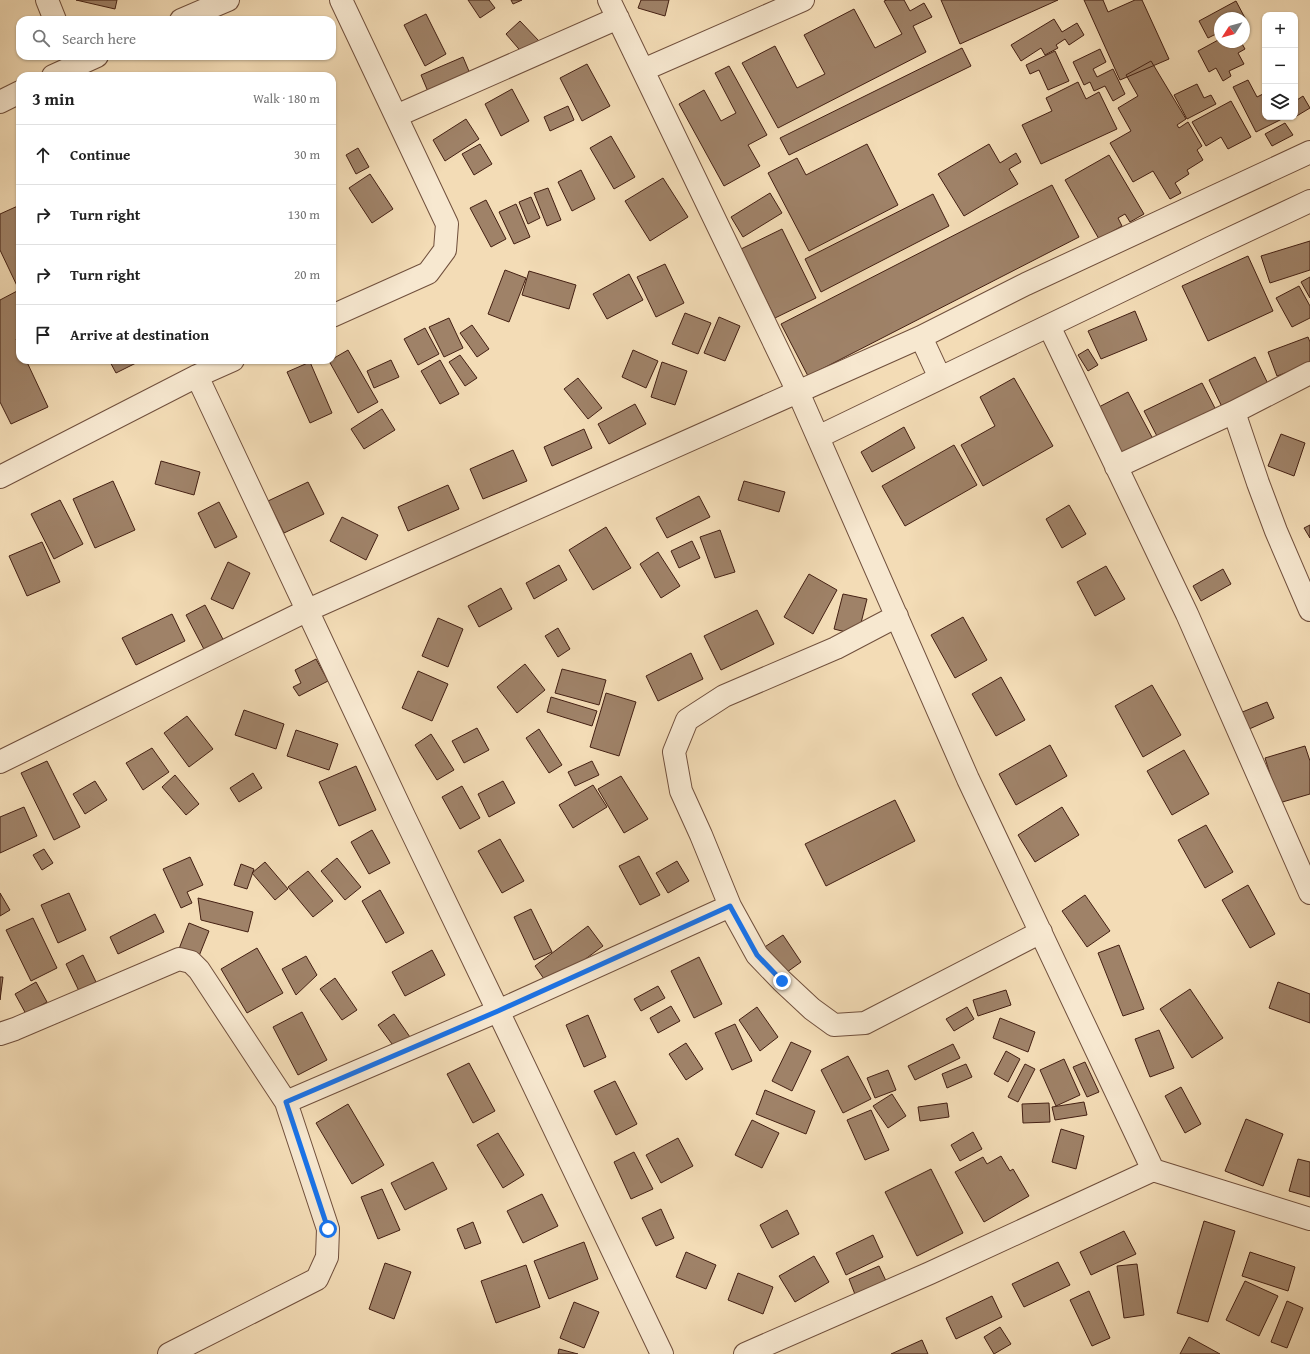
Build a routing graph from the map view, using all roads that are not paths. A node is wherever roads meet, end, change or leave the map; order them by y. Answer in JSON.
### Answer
{"nodes":[{"id":1,"x":47,"y":0,"type":"edge"},
{"id":2,"x":228,"y":0,"type":"edge"},
{"id":3,"x":341,"y":0,"type":"edge"},
{"id":4,"x":803,"y":0,"type":"edge"},
{"id":5,"x":614,"y":9,"type":"edge"},
{"id":6,"x":53,"y":16,"type":"edge"},
{"id":7,"x":190,"y":16,"type":"edge"},
{"id":8,"x":72,"y":61,"type":"edge"},
{"id":9,"x":644,"y":70,"type":"junction"},
{"id":10,"x":58,"y":72,"type":"edge"},
{"id":11,"x":16,"y":94,"type":"edge"},
{"id":12,"x":0,"y":102,"type":"edge"},
{"id":13,"x":396,"y":116,"type":"junction"},
{"id":14,"x":1310,"y":152,"type":"edge"},
{"id":15,"x":1310,"y":202,"type":"edge"},
{"id":16,"x":336,"y":314,"type":"edge"},
{"id":17,"x":1049,"y":326,"type":"junction"},
{"id":18,"x":921,"y":337,"type":"junction"},
{"id":19,"x":224,"y":364,"type":"edge"},
{"id":20,"x":1310,"y":373,"type":"edge"},
{"id":21,"x":197,"y":376,"type":"junction"},
{"id":22,"x":940,"y":378,"type":"junction"},
{"id":23,"x":798,"y":392,"type":"junction"},
{"id":24,"x":1234,"y":412,"type":"junction"},
{"id":25,"x":818,"y":437,"type":"junction"},
{"id":26,"x":1116,"y":467,"type":"junction"},
{"id":27,"x":0,"y":477,"type":"edge"},
{"id":28,"x":308,"y":610,"type":"junction"},
{"id":29,"x":1310,"y":610,"type":"edge"},
{"id":30,"x":897,"y":616,"type":"junction"},
{"id":31,"x":0,"y":762,"type":"edge"},
{"id":32,"x":1310,"y":892,"type":"edge"},
{"id":33,"x":730,"y":906,"type":"junction"},
{"id":34,"x":1040,"y":932,"type":"junction"},
{"id":35,"x":498,"y":1011,"type":"junction"},
{"id":36,"x":0,"y":1034,"type":"edge"},
{"id":37,"x":286,"y":1102,"type":"junction"},
{"id":38,"x":1153,"y":1170,"type":"junction"},
{"id":39,"x":1310,"y":1219,"type":"edge"},
{"id":40,"x":169,"y":1354,"type":"edge"},
{"id":41,"x":662,"y":1354,"type":"edge"},
{"id":42,"x":746,"y":1354,"type":"edge"}],
"edges":[{"from":1,"to":6,"type":"street"},
{"from":2,"to":7,"type":"street"},
{"from":3,"to":13,"type":"street"},
{"from":4,"to":9,"type":"street"},
{"from":5,"to":9,"type":"street"},
{"from":5,"to":13,"type":"street"},
{"from":8,"to":10,"type":"street"},
{"from":9,"to":23,"type":"street"},
{"from":11,"to":12,"type":"street"},
{"from":13,"to":16,"type":"street"},
{"from":14,"to":18,"type":"street"},
{"from":15,"to":17,"type":"street"},
{"from":17,"to":22,"type":"street"},
{"from":17,"to":26,"type":"street"},
{"from":18,"to":22,"type":"street"},
{"from":18,"to":23,"type":"street"},
{"from":19,"to":21,"type":"street"},
{"from":20,"to":24,"type":"street"},
{"from":21,"to":27,"type":"street"},
{"from":21,"to":28,"type":"street"},
{"from":22,"to":25,"type":"street"},
{"from":23,"to":25,"type":"street"},
{"from":23,"to":28,"type":"street"},
{"from":24,"to":26,"type":"street"},
{"from":24,"to":29,"type":"street"},
{"from":25,"to":30,"type":"street"},
{"from":26,"to":32,"type":"street"},
{"from":28,"to":31,"type":"street"},
{"from":28,"to":35,"type":"street"},
{"from":30,"to":33,"type":"street"},
{"from":30,"to":34,"type":"street"},
{"from":33,"to":34,"type":"street"},
{"from":33,"to":35,"type":"street"},
{"from":34,"to":38,"type":"street"},
{"from":35,"to":37,"type":"street"},
{"from":35,"to":41,"type":"street"},
{"from":36,"to":37,"type":"street"},
{"from":37,"to":40,"type":"street"},
{"from":38,"to":39,"type":"street"},
{"from":38,"to":42,"type":"street"}]}
